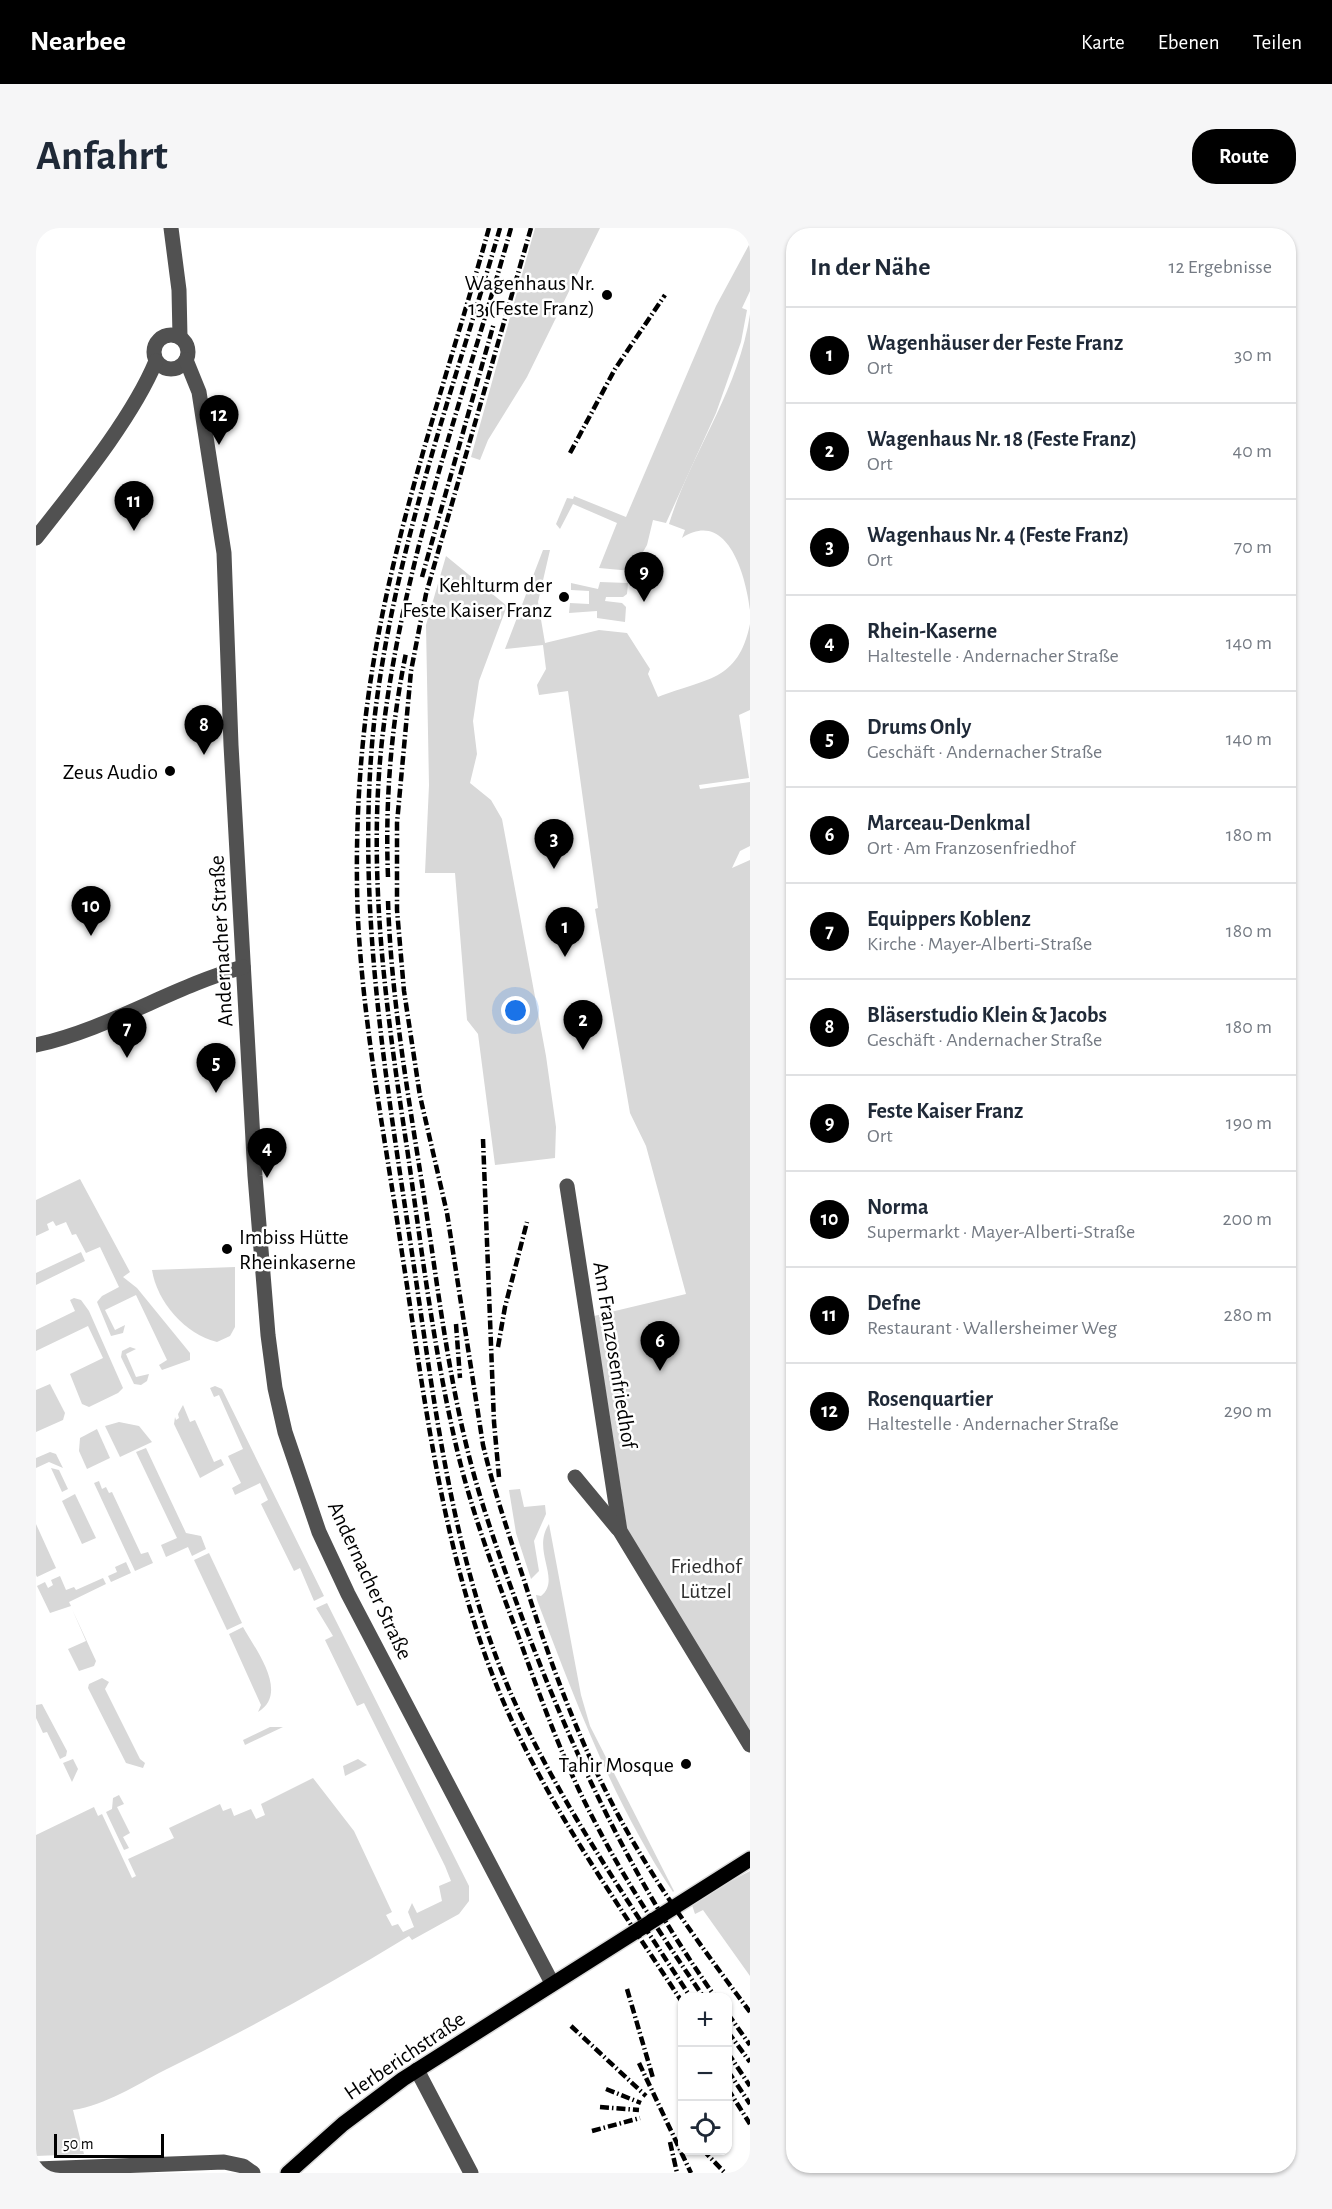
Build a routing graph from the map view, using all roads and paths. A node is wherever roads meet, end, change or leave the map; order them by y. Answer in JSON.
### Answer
{"nodes":[{"id":1,"x":171,"y":228,"type":"edge"},
{"id":2,"x":175,"y":336,"type":"junction"},
{"id":3,"x":171,"y":364,"type":"junction"},
{"id":4,"x":36,"y":538,"type":"edge"},
{"id":5,"x":243,"y":966,"type":"junction"},
{"id":6,"x":36,"y":1045,"type":"edge"},
{"id":7,"x":567,"y":1186,"type":"dead end"},
{"id":8,"x":575,"y":1477,"type":"dead end"},
{"id":9,"x":620,"y":1531,"type":"junction"},
{"id":10,"x":750,"y":1745,"type":"edge"},
{"id":11,"x":750,"y":1858,"type":"edge"},
{"id":12,"x":552,"y":1983,"type":"junction"},
{"id":13,"x":417,"y":2070,"type":"junction"},
{"id":14,"x":36,"y":2169,"type":"edge"},
{"id":15,"x":253,"y":2173,"type":"edge"},
{"id":16,"x":288,"y":2173,"type":"edge"},
{"id":17,"x":471,"y":2173,"type":"edge"}],
"edges":[{"from":1,"to":2,"type":"street"},
{"from":2,"to":3,"type":"street"},
{"from":2,"to":3,"type":"street"},
{"from":3,"to":4,"type":"street"},
{"from":3,"to":5,"type":"street","name":"Andernacher Straße"},
{"from":5,"to":6,"type":"street"},
{"from":5,"to":12,"type":"street","name":"Andernacher Straße"},
{"from":7,"to":9,"type":"street","name":"Am Franzosenfriedhof"},
{"from":8,"to":9,"type":"street","name":"Am Franzosenfriedhof"},
{"from":9,"to":10,"type":"street","name":"Am Franzosenfriedhof"},
{"from":11,"to":12,"type":"main road"},
{"from":12,"to":13,"type":"main road","name":"Herberichstraße"},
{"from":13,"to":16,"type":"main road","name":"Herberichstraße"},
{"from":13,"to":17,"type":"street"},
{"from":14,"to":15,"type":"street"}]}
